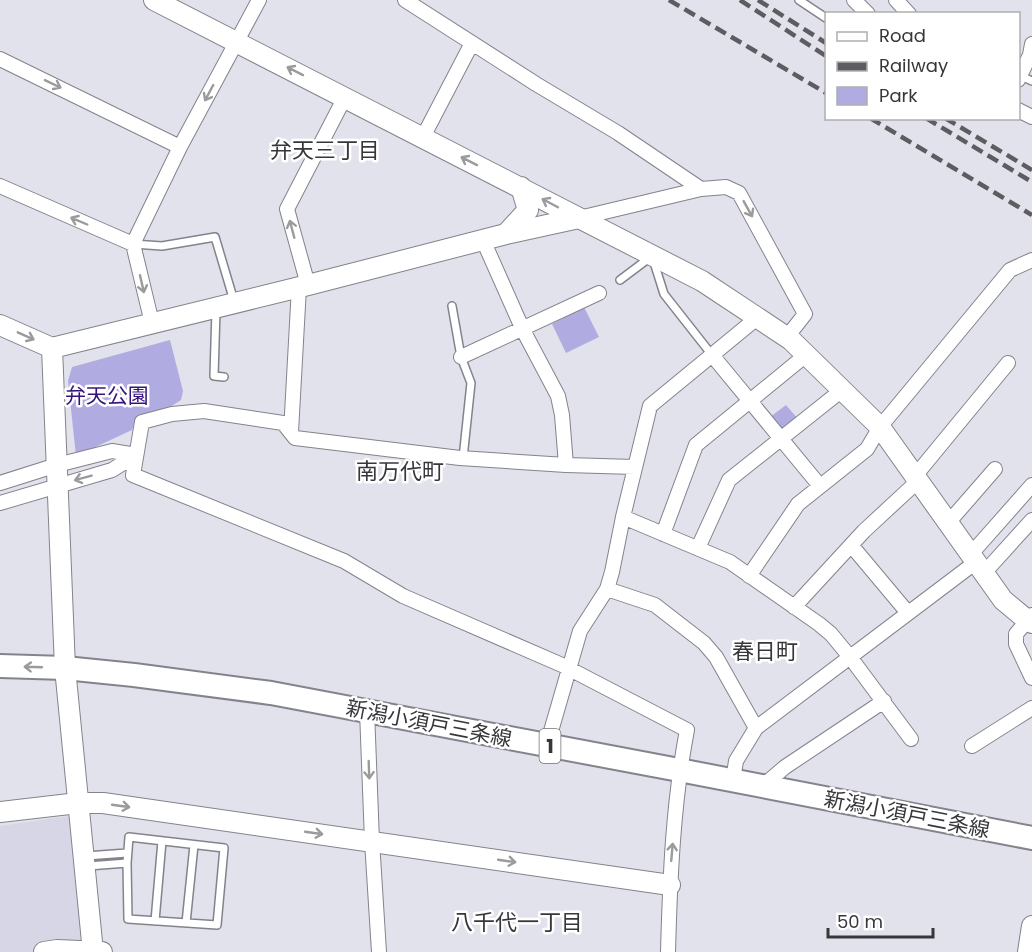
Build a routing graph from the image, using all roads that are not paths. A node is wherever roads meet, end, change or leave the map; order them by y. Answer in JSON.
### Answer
{"nodes":[{"id":1,"x":154,"y":0,"type":"edge"},
{"id":2,"x":259,"y":0,"type":"edge"},
{"id":3,"x":405,"y":0,"type":"edge"},
{"id":4,"x":799,"y":0,"type":"edge"},
{"id":5,"x":854,"y":0,"type":"edge"},
{"id":6,"x":866,"y":12,"type":"edge"},
{"id":7,"x":825,"y":17,"type":"edge"},
{"id":8,"x":237,"y":42,"type":"junction"},
{"id":9,"x":472,"y":43,"type":"junction"},
{"id":10,"x":1032,"y":44,"type":"edge"},
{"id":11,"x":0,"y":59,"type":"edge"},
{"id":12,"x":1024,"y":79,"type":"edge"},
{"id":13,"x":345,"y":97,"type":"junction"},
{"id":14,"x":423,"y":137,"type":"junction"},
{"id":15,"x":180,"y":147,"type":"junction"},
{"id":16,"x":0,"y":186,"type":"edge"},
{"id":17,"x":521,"y":187,"type":"junction"},
{"id":18,"x":701,"y":189,"type":"junction"},
{"id":19,"x":579,"y":218,"type":"junction"},
{"id":20,"x":506,"y":234,"type":"junction"},
{"id":21,"x":483,"y":240,"type":"junction"},
{"id":22,"x":133,"y":244,"type":"junction"},
{"id":23,"x":652,"y":255,"type":"junction"},
{"id":24,"x":1032,"y":260,"type":"edge"},
{"id":25,"x":620,"y":280,"type":"dead end"},
{"id":26,"x":303,"y":286,"type":"junction"},
{"id":27,"x":599,"y":293,"type":"dead end"},
{"id":28,"x":226,"y":305,"type":"junction"},
{"id":29,"x":452,"y":306,"type":"dead end"},
{"id":30,"x":757,"y":318,"type":"junction"},
{"id":31,"x":152,"y":323,"type":"junction"},
{"id":32,"x":0,"y":325,"type":"edge"},
{"id":33,"x":523,"y":330,"type":"junction"},
{"id":34,"x":787,"y":337,"type":"junction"},
{"id":35,"x":52,"y":348,"type":"junction"},
{"id":36,"x":712,"y":355,"type":"junction"},
{"id":37,"x":807,"y":355,"type":"junction"},
{"id":38,"x":461,"y":357,"type":"junction"},
{"id":39,"x":1008,"y":363,"type":"dead end"},
{"id":40,"x":224,"y":377,"type":"dead end"},
{"id":41,"x":842,"y":390,"type":"junction"},
{"id":42,"x":750,"y":401,"type":"junction"},
{"id":43,"x":880,"y":428,"type":"junction"},
{"id":44,"x":291,"y":432,"type":"junction"},
{"id":45,"x":781,"y":439,"type":"junction"},
{"id":46,"x":136,"y":455,"type":"junction"},
{"id":47,"x":464,"y":458,"type":"junction"},
{"id":48,"x":566,"y":465,"type":"junction"},
{"id":49,"x":636,"y":467,"type":"junction"},
{"id":50,"x":995,"y":469,"type":"dead end"},
{"id":51,"x":57,"y":475,"type":"junction"},
{"id":52,"x":916,"y":479,"type":"junction"},
{"id":53,"x":0,"y":483,"type":"edge"},
{"id":54,"x":1032,"y":485,"type":"edge"},
{"id":55,"x":820,"y":486,"type":"junction"},
{"id":56,"x":0,"y":502,"type":"edge"},
{"id":57,"x":623,"y":517,"type":"junction"},
{"id":58,"x":1032,"y":519,"type":"edge"},
{"id":59,"x":948,"y":523,"type":"junction"},
{"id":60,"x":663,"y":534,"type":"junction"},
{"id":61,"x":851,"y":545,"type":"junction"},
{"id":62,"x":698,"y":548,"type":"junction"},
{"id":63,"x":977,"y":563,"type":"junction"},
{"id":64,"x":749,"y":576,"type":"junction"},
{"id":65,"x":607,"y":589,"type":"junction"},
{"id":66,"x":794,"y":607,"type":"junction"},
{"id":67,"x":908,"y":613,"type":"junction"},
{"id":68,"x":1030,"y":619,"type":"edge"},
{"id":69,"x":850,"y":657,"type":"junction"},
{"id":70,"x":0,"y":666,"type":"edge"},
{"id":71,"x":66,"y":668,"type":"junction"},
{"id":72,"x":569,"y":668,"type":"junction"},
{"id":73,"x":1032,"y":678,"type":"edge"},
{"id":74,"x":884,"y":701,"type":"junction"},
{"id":75,"x":1032,"y":708,"type":"edge"},
{"id":76,"x":367,"y":711,"type":"junction"},
{"id":77,"x":756,"y":728,"type":"junction"},
{"id":78,"x":911,"y":738,"type":"dead end"},
{"id":79,"x":547,"y":745,"type":"junction"},
{"id":80,"x":972,"y":746,"type":"dead end"},
{"id":81,"x":679,"y":770,"type":"junction"},
{"id":82,"x":733,"y":780,"type":"junction"},
{"id":83,"x":763,"y":786,"type":"junction"},
{"id":84,"x":78,"y":803,"type":"junction"},
{"id":85,"x":0,"y":812,"type":"edge"},
{"id":86,"x":1032,"y":838,"type":"edge"},
{"id":87,"x":162,"y":841,"type":"junction"},
{"id":88,"x":372,"y":841,"type":"junction"},
{"id":89,"x":194,"y":845,"type":"junction"},
{"id":90,"x":127,"y":853,"type":"junction"},
{"id":91,"x":84,"y":861,"type":"junction"},
{"id":92,"x":127,"y":863,"type":"junction"},
{"id":93,"x":670,"y":885,"type":"junction"},
{"id":94,"x":155,"y":921,"type":"junction"},
{"id":95,"x":186,"y":923,"type":"junction"},
{"id":96,"x":1032,"y":926,"type":"edge"},
{"id":97,"x":44,"y":952,"type":"edge"},
{"id":98,"x":93,"y":952,"type":"edge"},
{"id":99,"x":102,"y":952,"type":"edge"},
{"id":100,"x":379,"y":952,"type":"edge"},
{"id":101,"x":668,"y":952,"type":"edge"},
{"id":102,"x":1028,"y":952,"type":"edge"}],
"edges":[{"from":1,"to":8,"type":"street"},
{"from":2,"to":8,"type":"street"},
{"from":3,"to":9,"type":"street"},
{"from":4,"to":7,"type":"lane"},
{"from":5,"to":6,"type":"street"},
{"from":13,"to":8,"type":"street","one_way":true},
{"from":8,"to":15,"type":"street","one_way":true},
{"from":9,"to":14,"type":"street"},
{"from":9,"to":18,"type":"street"},
{"from":10,"to":12,"type":"street"},
{"from":11,"to":15,"type":"street","one_way":true},
{"from":13,"to":14,"type":"street"},
{"from":26,"to":13,"type":"street","one_way":true},
{"from":17,"to":14,"type":"street","one_way":true},
{"from":15,"to":22,"type":"street"},
{"from":22,"to":16,"type":"street","one_way":true},
{"from":19,"to":17,"type":"street","one_way":true},
{"from":17,"to":20,"type":"street"},
{"from":18,"to":19,"type":"street"},
{"from":18,"to":34,"type":"street","one_way":true},
{"from":19,"to":20,"type":"street"},
{"from":19,"to":23,"type":"street"},
{"from":20,"to":21,"type":"street"},
{"from":21,"to":26,"type":"street"},
{"from":21,"to":33,"type":"street"},
{"from":22,"to":28,"type":"lane"},
{"from":22,"to":31,"type":"street","one_way":true},
{"from":23,"to":25,"type":"lane"},
{"from":23,"to":30,"type":"street"},
{"from":23,"to":36,"type":"lane"},
{"from":24,"to":43,"type":"street"},
{"from":26,"to":28,"type":"street"},
{"from":26,"to":44,"type":"street"},
{"from":27,"to":33,"type":"street"},
{"from":28,"to":31,"type":"street"},
{"from":28,"to":40,"type":"lane"},
{"from":29,"to":38,"type":"lane"},
{"from":30,"to":34,"type":"street"},
{"from":30,"to":36,"type":"street"},
{"from":31,"to":35,"type":"street"},
{"from":32,"to":35,"type":"street","one_way":true},
{"from":33,"to":38,"type":"street"},
{"from":33,"to":48,"type":"street"},
{"from":34,"to":37,"type":"street"},
{"from":35,"to":51,"type":"street"},
{"from":36,"to":42,"type":"street"},
{"from":36,"to":49,"type":"street"},
{"from":37,"to":41,"type":"street"},
{"from":37,"to":42,"type":"street"},
{"from":38,"to":47,"type":"lane"},
{"from":39,"to":52,"type":"street"},
{"from":41,"to":43,"type":"street"},
{"from":41,"to":45,"type":"street"},
{"from":42,"to":45,"type":"street"},
{"from":42,"to":60,"type":"street"},
{"from":43,"to":52,"type":"street"},
{"from":43,"to":55,"type":"street"},
{"from":44,"to":46,"type":"street"},
{"from":44,"to":47,"type":"street"},
{"from":45,"to":55,"type":"street"},
{"from":45,"to":62,"type":"street"},
{"from":46,"to":51,"type":"street","one_way":true},
{"from":46,"to":51,"type":"street"},
{"from":46,"to":72,"type":"street"},
{"from":47,"to":48,"type":"street"},
{"from":48,"to":49,"type":"street"},
{"from":49,"to":57,"type":"street"},
{"from":50,"to":59,"type":"street"},
{"from":51,"to":53,"type":"street"},
{"from":51,"to":56,"type":"street"},
{"from":51,"to":71,"type":"street"},
{"from":52,"to":59,"type":"street"},
{"from":52,"to":61,"type":"street"},
{"from":54,"to":63,"type":"street"},
{"from":55,"to":64,"type":"street"},
{"from":57,"to":60,"type":"street"},
{"from":57,"to":65,"type":"street"},
{"from":58,"to":63,"type":"street"},
{"from":59,"to":63,"type":"street"},
{"from":60,"to":62,"type":"street"},
{"from":61,"to":66,"type":"street"},
{"from":61,"to":67,"type":"street"},
{"from":62,"to":64,"type":"street"},
{"from":63,"to":67,"type":"street"},
{"from":63,"to":68,"type":"street"},
{"from":64,"to":66,"type":"street"},
{"from":65,"to":72,"type":"street"},
{"from":65,"to":77,"type":"street"},
{"from":66,"to":69,"type":"street"},
{"from":67,"to":69,"type":"street"},
{"from":68,"to":73,"type":"street"},
{"from":69,"to":74,"type":"street"},
{"from":69,"to":77,"type":"street"},
{"from":71,"to":70,"type":"main road","name":"新潟小須戸三条線","number":"1","one_way":true},
{"from":71,"to":76,"type":"main road","name":"新潟小須戸三条線","number":"1"},
{"from":71,"to":84,"type":"street"},
{"from":72,"to":79,"type":"street"},
{"from":72,"to":81,"type":"street"},
{"from":74,"to":78,"type":"street"},
{"from":74,"to":83,"type":"street"},
{"from":75,"to":80,"type":"street"},
{"from":76,"to":79,"type":"main road","name":"新潟小須戸三条線","number":"1"},
{"from":76,"to":88,"type":"street","one_way":true},
{"from":77,"to":82,"type":"street"},
{"from":79,"to":81,"type":"main road","name":"新潟小須戸三条線","number":"1"},
{"from":81,"to":82,"type":"main road","name":"新潟小須戸三条線","number":"1"},
{"from":93,"to":81,"type":"street","one_way":true},
{"from":82,"to":83,"type":"main road","name":"新潟小須戸三条線","number":"1"},
{"from":83,"to":86,"type":"main road","name":"新潟小須戸三条線","number":"1"},
{"from":84,"to":85,"type":"street"},
{"from":84,"to":88,"type":"street","one_way":true},
{"from":84,"to":91,"type":"street"},
{"from":87,"to":89,"type":"lane"},
{"from":87,"to":90,"type":"lane"},
{"from":87,"to":94,"type":"lane"},
{"from":88,"to":93,"type":"street","one_way":true},
{"from":88,"to":100,"type":"street"},
{"from":89,"to":95,"type":"lane"},
{"from":89,"to":95,"type":"lane"},
{"from":90,"to":91,"type":"lane"},
{"from":90,"to":92,"type":"lane"},
{"from":91,"to":92,"type":"lane"},
{"from":91,"to":98,"type":"street"},
{"from":92,"to":94,"type":"lane"},
{"from":93,"to":101,"type":"street"},
{"from":94,"to":95,"type":"lane"},
{"from":96,"to":102,"type":"street"},
{"from":97,"to":98,"type":"street"},
{"from":98,"to":99,"type":"street"}]}
